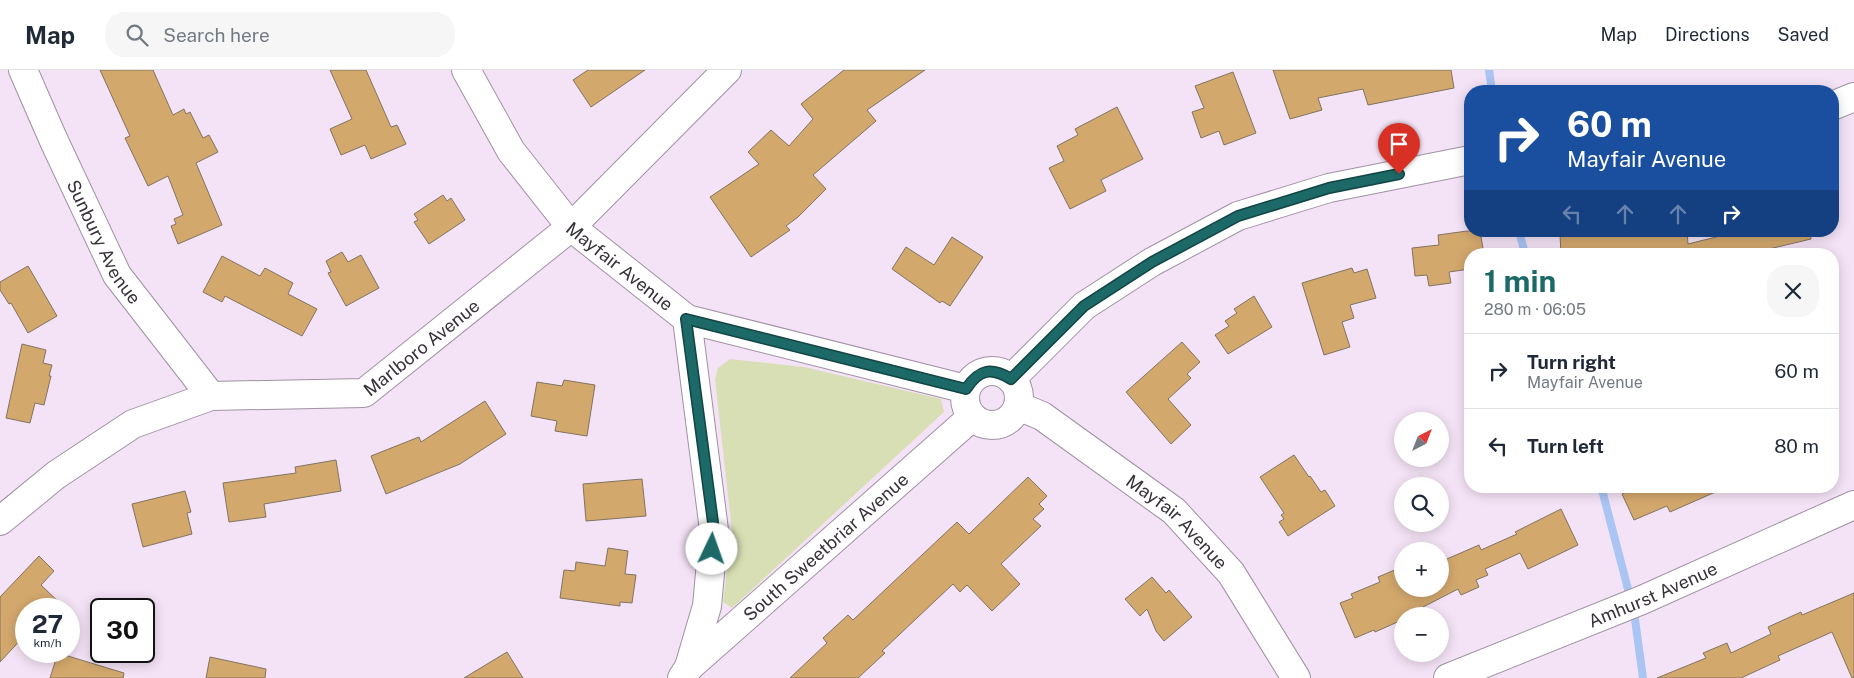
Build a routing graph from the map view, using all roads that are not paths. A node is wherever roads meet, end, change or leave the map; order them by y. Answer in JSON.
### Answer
{"nodes":[{"id":1,"x":23,"y":70,"type":"edge"},
{"id":2,"x":466,"y":70,"type":"edge"},
{"id":3,"x":727,"y":70,"type":"edge"},
{"id":4,"x":1854,"y":97,"type":"edge"},
{"id":5,"x":1839,"y":103,"type":"edge"},
{"id":6,"x":1464,"y":161,"type":"edge"},
{"id":7,"x":571,"y":228,"type":"junction"},
{"id":8,"x":686,"y":319,"type":"junction"},
{"id":9,"x":1011,"y":379,"type":"junction"},
{"id":10,"x":966,"y":389,"type":"junction"},
{"id":11,"x":211,"y":396,"type":"junction"},
{"id":12,"x":1018,"y":406,"type":"junction"},
{"id":13,"x":972,"y":417,"type":"junction"},
{"id":14,"x":1854,"y":505,"type":"edge"},
{"id":15,"x":0,"y":521,"type":"edge"},
{"id":16,"x":686,"y":673,"type":"edge"},
{"id":17,"x":1296,"y":678,"type":"edge"},
{"id":18,"x":1448,"y":678,"type":"edge"}],
"edges":[{"from":1,"to":11,"type":"street","name":"Sunbury Avenue"},
{"from":2,"to":7,"type":"street","name":"Mayfair Avenue"},
{"from":3,"to":7,"type":"street","name":"Marlboro Avenue"},
{"from":4,"to":5,"type":"street"},
{"from":6,"to":9,"type":"street"},
{"from":7,"to":8,"type":"street","name":"Mayfair Avenue"},
{"from":7,"to":11,"type":"street","name":"Marlboro Avenue"},
{"from":8,"to":10,"type":"street","name":"Mayfair Avenue"},
{"from":8,"to":16,"type":"street"},
{"from":9,"to":10,"type":"street"},
{"from":9,"to":12,"type":"street"},
{"from":10,"to":13,"type":"street"},
{"from":11,"to":15,"type":"street","name":"Marlboro Avenue"},
{"from":12,"to":13,"type":"street"},
{"from":12,"to":17,"type":"street","name":"Mayfair Avenue"},
{"from":13,"to":16,"type":"street","name":"South Sweetbriar Avenue"},
{"from":14,"to":18,"type":"street","name":"Amhurst Avenue"}]}
